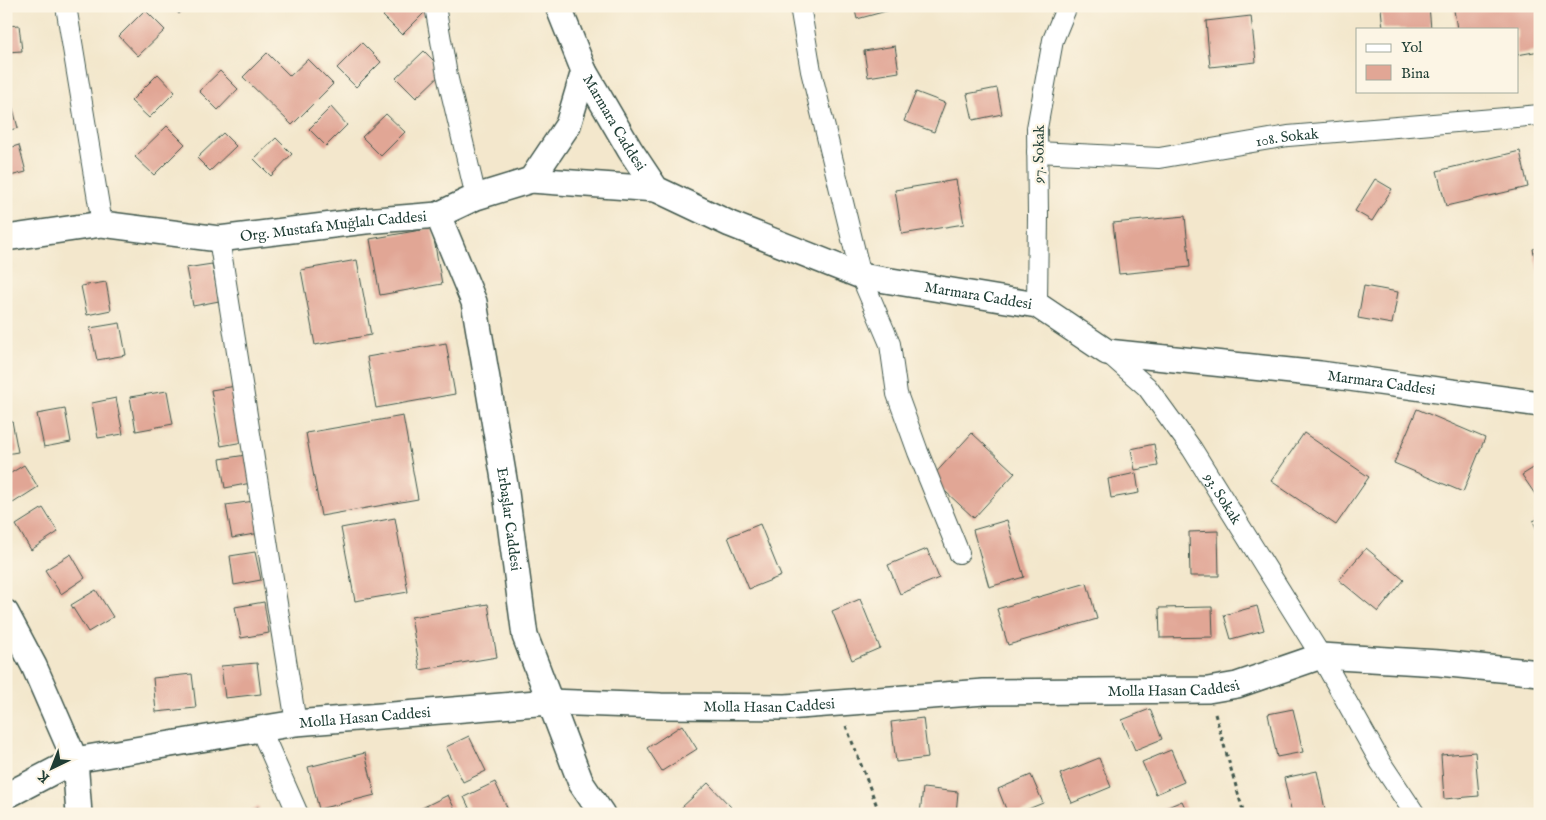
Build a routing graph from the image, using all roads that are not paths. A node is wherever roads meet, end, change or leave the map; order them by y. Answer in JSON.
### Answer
{"nodes":[{"id":1,"x":66,"y":6,"type":"edge"},
{"id":2,"x":435,"y":6,"type":"edge"},
{"id":3,"x":558,"y":6,"type":"edge"},
{"id":4,"x":800,"y":6,"type":"edge"},
{"id":5,"x":1067,"y":6,"type":"edge"},
{"id":6,"x":584,"y":71,"type":"junction"},
{"id":7,"x":1540,"y":115,"type":"edge"},
{"id":8,"x":1037,"y":152,"type":"junction"},
{"id":9,"x":532,"y":180,"type":"junction"},
{"id":10,"x":656,"y":189,"type":"junction"},
{"id":11,"x":476,"y":197,"type":"junction"},
{"id":12,"x":438,"y":215,"type":"junction"},
{"id":13,"x":102,"y":224,"type":"junction"},
{"id":14,"x":6,"y":238,"type":"edge"},
{"id":15,"x":219,"y":239,"type":"junction"},
{"id":16,"x":861,"y":276,"type":"junction"},
{"id":17,"x":1037,"y":306,"type":"junction"},
{"id":18,"x":1107,"y":352,"type":"junction"},
{"id":19,"x":1540,"y":404,"type":"edge"},
{"id":20,"x":959,"y":553,"type":"dead end"},
{"id":21,"x":6,"y":612,"type":"edge"},
{"id":22,"x":1321,"y":656,"type":"junction"},
{"id":23,"x":1540,"y":673,"type":"edge"},
{"id":24,"x":548,"y":702,"type":"junction"},
{"id":25,"x":296,"y":723,"type":"junction"},
{"id":26,"x":260,"y":728,"type":"junction"},
{"id":27,"x":75,"y":760,"type":"junction"},
{"id":28,"x":6,"y":796,"type":"edge"},
{"id":29,"x":79,"y":814,"type":"edge"},
{"id":30,"x":298,"y":814,"type":"edge"},
{"id":31,"x":602,"y":814,"type":"edge"},
{"id":32,"x":1415,"y":814,"type":"edge"}],
"edges":[{"from":1,"to":13,"type":"street"},
{"from":2,"to":11,"type":"street"},
{"from":3,"to":6,"type":"street","name":"Marmara Caddesi"},
{"from":4,"to":16,"type":"street"},
{"from":5,"to":8,"type":"street","name":"97. Sokak"},
{"from":6,"to":9,"type":"street"},
{"from":6,"to":10,"type":"street","name":"Marmara Caddesi"},
{"from":7,"to":8,"type":"street","name":"108. Sokak"},
{"from":8,"to":17,"type":"street","name":"97. Sokak"},
{"from":9,"to":10,"type":"street","name":"Org. Mustafa Muğlalı Caddesi"},
{"from":9,"to":11,"type":"street","name":"Org. Mustafa Muğlalı Caddesi"},
{"from":10,"to":16,"type":"street","name":"Marmara Caddesi"},
{"from":11,"to":12,"type":"street","name":"Org. Mustafa Muğlalı Caddesi"},
{"from":12,"to":15,"type":"street","name":"Org. Mustafa Muğlalı Caddesi"},
{"from":12,"to":24,"type":"street","name":"Erbaşlar Caddesi"},
{"from":13,"to":14,"type":"street","name":"Org. Mustafa Muğlalı Caddesi"},
{"from":13,"to":15,"type":"street","name":"Org. Mustafa Muğlalı Caddesi"},
{"from":15,"to":25,"type":"street"},
{"from":16,"to":17,"type":"street","name":"Marmara Caddesi"},
{"from":16,"to":20,"type":"street"},
{"from":17,"to":18,"type":"street","name":"Marmara Caddesi"},
{"from":18,"to":19,"type":"street","name":"Marmara Caddesi"},
{"from":18,"to":22,"type":"street","name":"93. Sokak"},
{"from":21,"to":27,"type":"street"},
{"from":22,"to":23,"type":"street","name":"Molla Hasan Caddesi"},
{"from":22,"to":24,"type":"street","name":"Molla Hasan Caddesi"},
{"from":22,"to":32,"type":"street","name":"93. Sokak"},
{"from":24,"to":25,"type":"street","name":"Molla Hasan Caddesi"},
{"from":24,"to":31,"type":"street","name":"Erbaşlar Caddesi"},
{"from":25,"to":26,"type":"street","name":"Molla Hasan Caddesi"},
{"from":26,"to":27,"type":"street","name":"Molla Hasan Caddesi"},
{"from":26,"to":30,"type":"street"},
{"from":27,"to":28,"type":"street","name":"Molla Hasan Caddesi"},
{"from":27,"to":29,"type":"street"}]}
